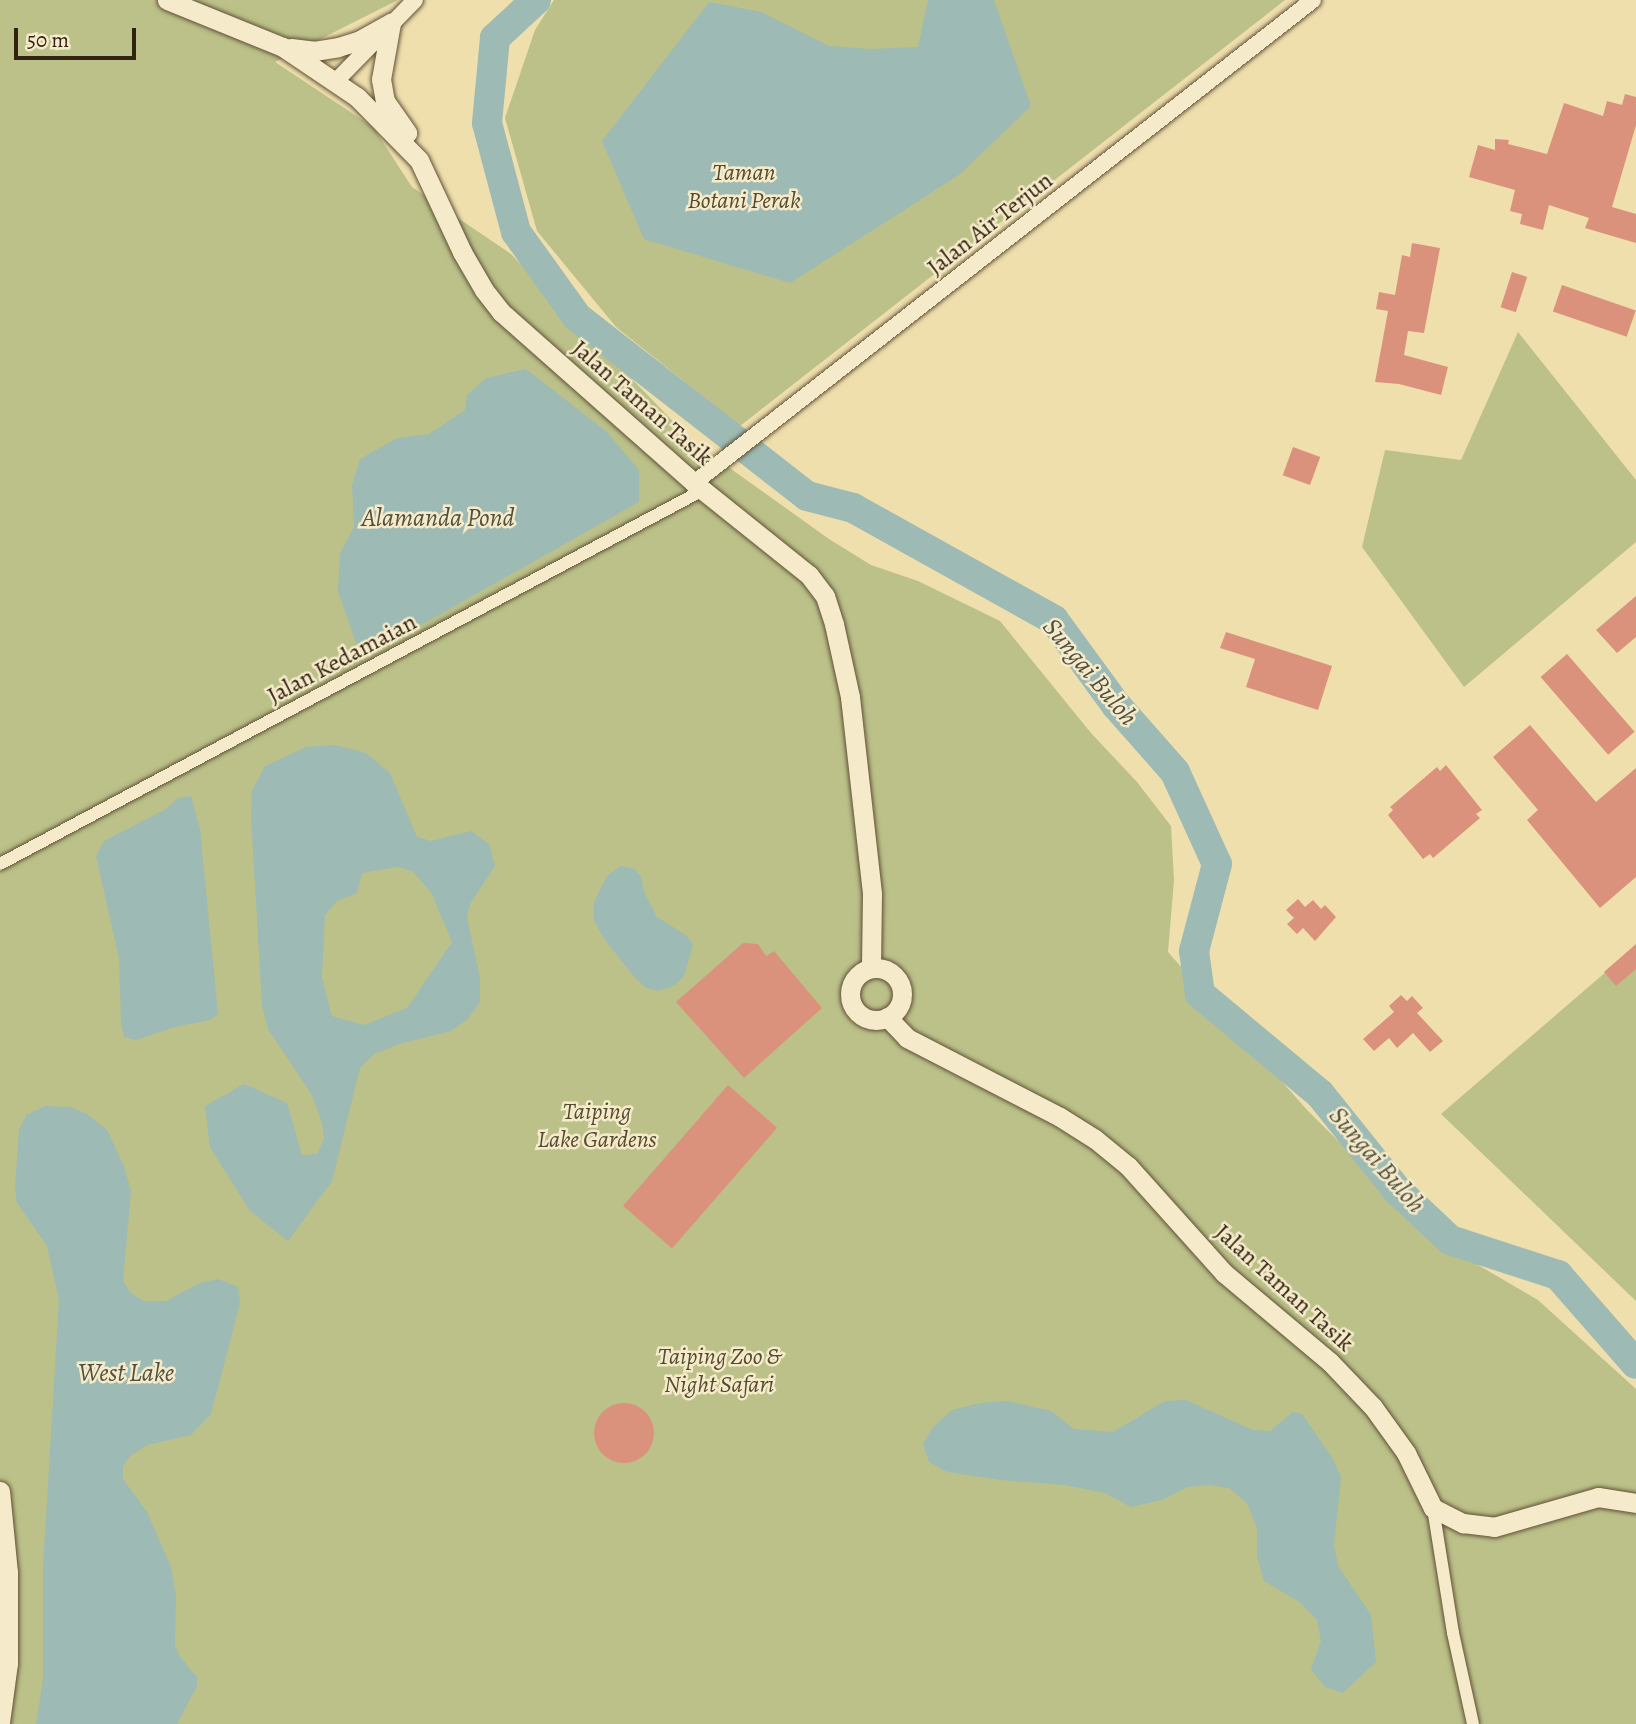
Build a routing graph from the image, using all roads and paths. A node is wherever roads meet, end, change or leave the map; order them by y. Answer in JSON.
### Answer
{"nodes":[{"id":1,"x":167,"y":0,"type":"edge"},
{"id":2,"x":415,"y":0,"type":"edge"},
{"id":3,"x":1313,"y":0,"type":"edge"},
{"id":4,"x":391,"y":23,"type":"junction"},
{"id":5,"x":283,"y":47,"type":"junction"},
{"id":6,"x":336,"y":80,"type":"junction"},
{"id":7,"x":419,"y":160,"type":"junction"},
{"id":8,"x":699,"y":486,"type":"junction"},
{"id":9,"x":0,"y":864,"type":"edge"},
{"id":10,"x":871,"y":968,"type":"junction"},
{"id":11,"x":887,"y":1017,"type":"junction"},
{"id":12,"x":0,"y":1491,"type":"edge"},
{"id":13,"x":1636,"y":1503,"type":"edge"},
{"id":14,"x":1433,"y":1508,"type":"junction"},
{"id":15,"x":0,"y":1722,"type":"edge"},
{"id":16,"x":1473,"y":1724,"type":"edge"}],
"edges":[{"from":1,"to":5,"type":"street","name":"Jalan Taman Tasik"},
{"from":2,"to":4,"type":"street"},
{"from":3,"to":8,"type":"street","name":"Jalan Air Terjun"},
{"from":4,"to":5,"type":"street"},
{"from":4,"to":6,"type":"street"},
{"from":4,"to":7,"type":"street"},
{"from":5,"to":6,"type":"street","name":"Jalan Taman Tasik"},
{"from":6,"to":7,"type":"street","name":"Jalan Taman Tasik"},
{"from":7,"to":8,"type":"street","name":"Jalan Taman Tasik"},
{"from":8,"to":9,"type":"street","name":"Jalan Kedamaian"},
{"from":8,"to":10,"type":"street","name":"Jalan Taman Tasik"},
{"from":10,"to":11,"type":"street"},
{"from":10,"to":11,"type":"street","name":"Jalan Taman Tasik"},
{"from":11,"to":14,"type":"street","name":"Jalan Taman Tasik"},
{"from":12,"to":15,"type":"street"},
{"from":13,"to":14,"type":"street"},
{"from":14,"to":16,"type":"street","name":"Jalan Taman Tasik"}]}
